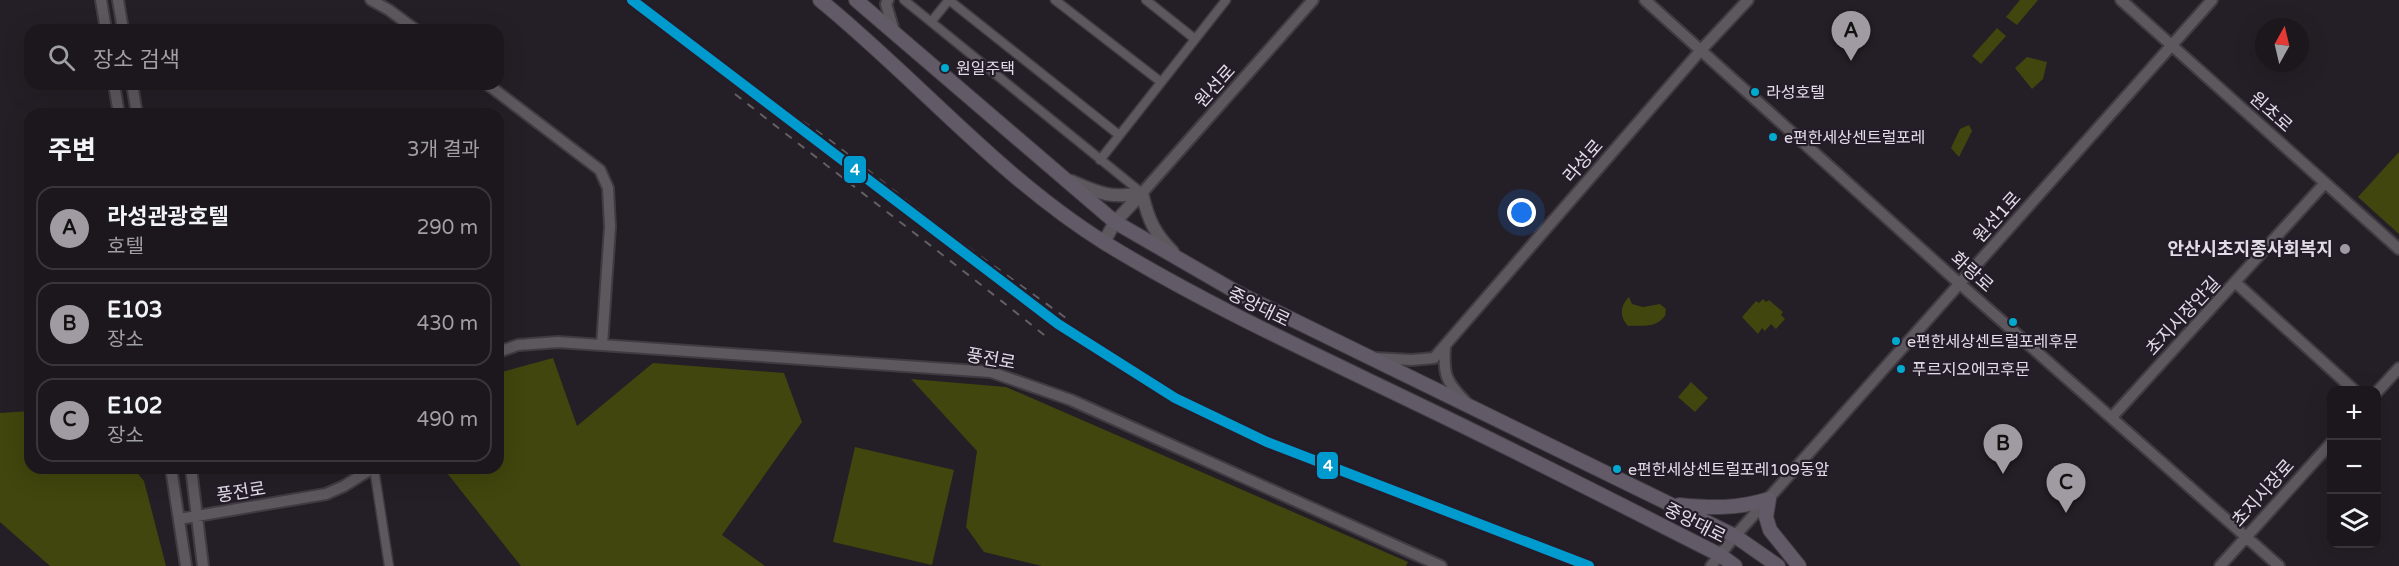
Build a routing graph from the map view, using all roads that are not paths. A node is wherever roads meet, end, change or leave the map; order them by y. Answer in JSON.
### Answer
{"nodes":[{"id":1,"x":101,"y":0,"type":"edge"},
{"id":2,"x":118,"y":0,"type":"edge"},
{"id":3,"x":371,"y":0,"type":"edge"},
{"id":4,"x":820,"y":0,"type":"edge"},
{"id":5,"x":856,"y":0,"type":"edge"},
{"id":6,"x":888,"y":0,"type":"edge"},
{"id":7,"x":904,"y":0,"type":"edge"},
{"id":8,"x":948,"y":0,"type":"edge"},
{"id":9,"x":1055,"y":0,"type":"edge"},
{"id":10,"x":1146,"y":0,"type":"edge"},
{"id":11,"x":1226,"y":0,"type":"edge"},
{"id":12,"x":1313,"y":0,"type":"edge"},
{"id":13,"x":1645,"y":0,"type":"edge"},
{"id":14,"x":1748,"y":0,"type":"edge"},
{"id":15,"x":2121,"y":0,"type":"edge"},
{"id":16,"x":2212,"y":0,"type":"edge"},
{"id":17,"x":931,"y":22,"type":"junction"},
{"id":18,"x":105,"y":24,"type":"edge"},
{"id":19,"x":122,"y":24,"type":"edge"},
{"id":20,"x":408,"y":24,"type":"edge"},
{"id":21,"x":895,"y":34,"type":"junction"},
{"id":22,"x":1195,"y":39,"type":"junction"},
{"id":23,"x":2172,"y":46,"type":"junction"},
{"id":24,"x":1701,"y":50,"type":"junction"},
{"id":25,"x":1161,"y":82,"type":"junction"},
{"id":26,"x":115,"y":90,"type":"edge"},
{"id":27,"x":133,"y":90,"type":"edge"},
{"id":28,"x":495,"y":90,"type":"edge"},
{"id":29,"x":118,"y":108,"type":"edge"},
{"id":30,"x":136,"y":108,"type":"edge"},
{"id":31,"x":1119,"y":135,"type":"junction"},
{"id":32,"x":1100,"y":160,"type":"junction"},
{"id":33,"x":1060,"y":176,"type":"junction"},
{"id":34,"x":2325,"y":183,"type":"junction"},
{"id":35,"x":1142,"y":193,"type":"junction"},
{"id":36,"x":1115,"y":222,"type":"junction"},
{"id":37,"x":1104,"y":242,"type":"junction"},
{"id":38,"x":2399,"y":249,"type":"edge"},
{"id":39,"x":1180,"y":259,"type":"junction"},
{"id":40,"x":2236,"y":283,"type":"junction"},
{"id":41,"x":1960,"y":284,"type":"junction"},
{"id":42,"x":602,"y":345,"type":"junction"},
{"id":43,"x":1445,"y":346,"type":"junction"},
{"id":44,"x":504,"y":350,"type":"edge"},
{"id":45,"x":1374,"y":358,"type":"junction"},
{"id":46,"x":2399,"y":368,"type":"edge"},
{"id":47,"x":2350,"y":386,"type":"edge"},
{"id":48,"x":2381,"y":388,"type":"edge"},
{"id":49,"x":1470,"y":406,"type":"junction"},
{"id":50,"x":2112,"y":417,"type":"junction"},
{"id":51,"x":2327,"y":446,"type":"edge"},
{"id":52,"x":172,"y":474,"type":"edge"},
{"id":53,"x":191,"y":474,"type":"edge"},
{"id":54,"x":364,"y":474,"type":"edge"},
{"id":55,"x":375,"y":474,"type":"edge"},
{"id":56,"x":1769,"y":499,"type":"junction"},
{"id":57,"x":1668,"y":504,"type":"junction"},
{"id":58,"x":198,"y":516,"type":"junction"},
{"id":59,"x":179,"y":519,"type":"junction"},
{"id":60,"x":1735,"y":536,"type":"junction"},
{"id":61,"x":2246,"y":537,"type":"junction"},
{"id":62,"x":1715,"y":561,"type":"edge"},
{"id":63,"x":186,"y":566,"type":"edge"},
{"id":64,"x":203,"y":566,"type":"edge"},
{"id":65,"x":389,"y":566,"type":"edge"},
{"id":66,"x":1441,"y":566,"type":"edge"},
{"id":67,"x":1735,"y":566,"type":"edge"},
{"id":68,"x":1778,"y":566,"type":"edge"},
{"id":69,"x":1799,"y":566,"type":"edge"},
{"id":70,"x":2220,"y":566,"type":"edge"},
{"id":71,"x":2279,"y":566,"type":"edge"}],
"edges":[{"from":1,"to":18,"type":"street"},
{"from":2,"to":19,"type":"street"},
{"from":3,"to":20,"type":"street"},
{"from":4,"to":37,"type":"main road","name":"중앙대로"},
{"from":5,"to":21,"type":"main road","name":"중앙대로"},
{"from":6,"to":21,"type":"street"},
{"from":7,"to":17,"type":"street"},
{"from":8,"to":17,"type":"street"},
{"from":8,"to":31,"type":"street"},
{"from":9,"to":25,"type":"street"},
{"from":10,"to":22,"type":"street"},
{"from":11,"to":22,"type":"street"},
{"from":12,"to":35,"type":"street","name":"원선로"},
{"from":13,"to":24,"type":"street","name":"화랑로"},
{"from":14,"to":24,"type":"street","name":"라성로"},
{"from":15,"to":23,"type":"street","name":"원초로"},
{"from":16,"to":23,"type":"street","name":"원선1로"},
{"from":17,"to":32,"type":"street"},
{"from":21,"to":33,"type":"main road","name":"중앙대로"},
{"from":22,"to":25,"type":"street"},
{"from":23,"to":34,"type":"street","name":"원초로"},
{"from":23,"to":41,"type":"street","name":"원선1로"},
{"from":24,"to":41,"type":"street","name":"화랑로"},
{"from":24,"to":43,"type":"street","name":"라성로"},
{"from":25,"to":31,"type":"street"},
{"from":26,"to":29,"type":"street"},
{"from":27,"to":30,"type":"street"},
{"from":28,"to":42,"type":"street"},
{"from":31,"to":32,"type":"street"},
{"from":32,"to":35,"type":"street"},
{"from":33,"to":35,"type":"main road"},
{"from":33,"to":36,"type":"main road","name":"중앙대로"},
{"from":34,"to":38,"type":"street","name":"원초로"},
{"from":34,"to":40,"type":"street","name":"초지시장안길"},
{"from":35,"to":36,"type":"main road"},
{"from":35,"to":39,"type":"main road"},
{"from":36,"to":37,"type":"main road"},
{"from":36,"to":39,"type":"main road","name":"중앙대로"},
{"from":37,"to":62,"type":"main road","name":"중앙대로"},
{"from":39,"to":45,"type":"main road","name":"중앙대로"},
{"from":40,"to":47,"type":"street"},
{"from":40,"to":50,"type":"street","name":"초지시장안길"},
{"from":41,"to":50,"type":"street","name":"화랑로"},
{"from":41,"to":56,"type":"street","name":"원선1로"},
{"from":42,"to":44,"type":"street","name":"풍전로"},
{"from":42,"to":66,"type":"street","name":"풍전로"},
{"from":43,"to":45,"type":"street"},
{"from":43,"to":49,"type":"street"},
{"from":45,"to":49,"type":"main road","name":"중앙대로"},
{"from":46,"to":48,"type":"street"},
{"from":49,"to":57,"type":"main road","name":"중앙대로"},
{"from":50,"to":61,"type":"street","name":"화랑로"},
{"from":51,"to":61,"type":"street","name":"초지시장로"},
{"from":52,"to":59,"type":"street"},
{"from":53,"to":58,"type":"street"},
{"from":54,"to":58,"type":"street","name":"풍전로"},
{"from":55,"to":65,"type":"street"},
{"from":56,"to":57,"type":"main road"},
{"from":56,"to":60,"type":"street","name":"원선1로"},
{"from":56,"to":69,"type":"main road"},
{"from":57,"to":60,"type":"main road","name":"중앙대로"},
{"from":58,"to":59,"type":"street","name":"풍전로"},
{"from":58,"to":64,"type":"street"},
{"from":59,"to":63,"type":"street"},
{"from":60,"to":62,"type":"street","name":"원선1로"},
{"from":60,"to":68,"type":"main road","name":"중앙대로"},
{"from":61,"to":70,"type":"street","name":"초지시장로"},
{"from":61,"to":71,"type":"street","name":"화랑로"},
{"from":62,"to":67,"type":"main road","name":"중앙대로"}]}
